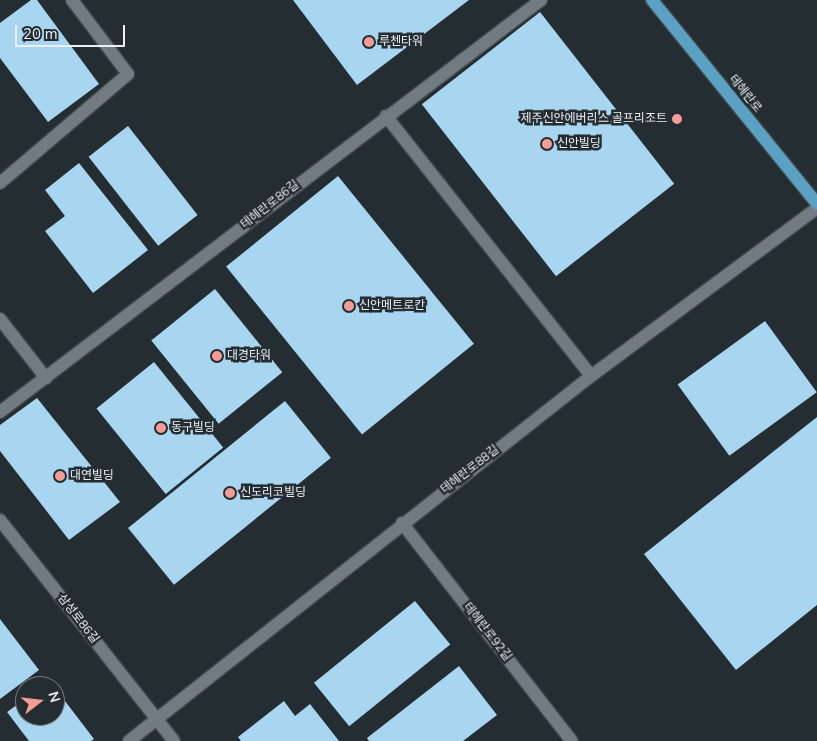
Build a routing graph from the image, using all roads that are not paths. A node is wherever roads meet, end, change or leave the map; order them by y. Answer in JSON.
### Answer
{"nodes":[{"id":1,"x":72,"y":0,"type":"edge"},
{"id":2,"x":541,"y":0,"type":"edge"},
{"id":3,"x":652,"y":0,"type":"edge"},
{"id":4,"x":386,"y":116,"type":"junction"},
{"id":5,"x":0,"y":183,"type":"edge"},
{"id":6,"x":817,"y":206,"type":"edge"},
{"id":7,"x":0,"y":319,"type":"edge"},
{"id":8,"x":591,"y":376,"type":"junction"},
{"id":9,"x":46,"y":378,"type":"junction"},
{"id":10,"x":0,"y":412,"type":"edge"},
{"id":11,"x":0,"y":520,"type":"edge"},
{"id":12,"x":402,"y":523,"type":"junction"},
{"id":13,"x":156,"y":719,"type":"junction"},
{"id":14,"x":129,"y":741,"type":"edge"},
{"id":15,"x":174,"y":741,"type":"edge"},
{"id":16,"x":572,"y":741,"type":"edge"}],
"edges":[{"from":1,"to":5,"type":"street"},
{"from":2,"to":4,"type":"street","name":"테헤란로86길"},
{"from":3,"to":6,"type":"main road","name":"테헤란로"},
{"from":4,"to":8,"type":"street"},
{"from":4,"to":9,"type":"street","name":"테헤란로86길"},
{"from":6,"to":8,"type":"street","name":"테헤란로88길"},
{"from":7,"to":9,"type":"street"},
{"from":8,"to":12,"type":"street","name":"테헤란로88길"},
{"from":9,"to":10,"type":"street","name":"테헤란로86길"},
{"from":11,"to":13,"type":"street","name":"삼성로86길"},
{"from":12,"to":13,"type":"street","name":"테헤란로88길"},
{"from":12,"to":16,"type":"street","name":"테헤란로92길"},
{"from":13,"to":14,"type":"street","name":"테헤란로88길"},
{"from":13,"to":15,"type":"street","name":"삼성로86길"}]}
